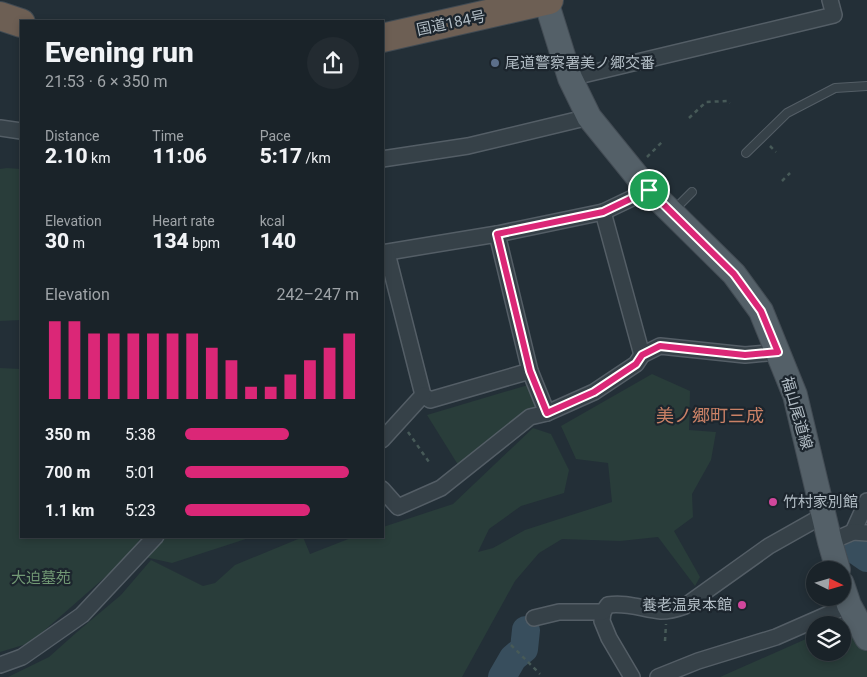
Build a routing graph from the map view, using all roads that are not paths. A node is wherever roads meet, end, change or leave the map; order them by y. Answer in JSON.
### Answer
{"nodes":[{"id":1,"x":547,"y":0,"type":"edge"},
{"id":2,"x":830,"y":0,"type":"edge"},
{"id":3,"x":0,"y":16,"type":"edge"},
{"id":4,"x":20,"y":22,"type":"edge"},
{"id":5,"x":384,"y":38,"type":"edge"},
{"id":6,"x":570,"y":78,"type":"junction"},
{"id":7,"x":867,"y":86,"type":"edge"},
{"id":8,"x":589,"y":117,"type":"junction"},
{"id":9,"x":0,"y":128,"type":"edge"},
{"id":10,"x":20,"y":130,"type":"edge"},
{"id":11,"x":746,"y":153,"type":"dead end"},
{"id":12,"x":384,"y":159,"type":"edge"},
{"id":13,"x":649,"y":190,"type":"junction"},
{"id":14,"x":692,"y":192,"type":"dead end"},
{"id":15,"x":603,"y":212,"type":"junction"},
{"id":16,"x":672,"y":212,"type":"junction"},
{"id":17,"x":497,"y":234,"type":"junction"},
{"id":18,"x":385,"y":253,"type":"edge"},
{"id":19,"x":778,"y":352,"type":"junction"},
{"id":20,"x":642,"y":355,"type":"junction"},
{"id":21,"x":530,"y":371,"type":"junction"},
{"id":22,"x":423,"y":395,"type":"junction"},
{"id":23,"x":547,"y":413,"type":"junction"},
{"id":24,"x":384,"y":438,"type":"edge"},
{"id":25,"x":384,"y":491,"type":"edge"},
{"id":26,"x":867,"y":501,"type":"edge"},
{"id":27,"x":824,"y":515,"type":"junction"},
{"id":28,"x":862,"y":532,"type":"edge"},
{"id":29,"x":154,"y":538,"type":"edge"},
{"id":30,"x":830,"y":542,"type":"junction"},
{"id":31,"x":835,"y":561,"type":"edge"},
{"id":32,"x":851,"y":605,"type":"edge"},
{"id":33,"x":828,"y":606,"type":"edge"},
{"id":34,"x":603,"y":612,"type":"junction"},
{"id":35,"x":534,"y":618,"type":"dead end"},
{"id":36,"x":867,"y":638,"type":"edge"},
{"id":37,"x":0,"y":666,"type":"edge"},
{"id":38,"x":632,"y":677,"type":"edge"},
{"id":39,"x":658,"y":677,"type":"edge"}],
"edges":[{"from":1,"to":5,"type":"highway","name":"国道184号"},
{"from":1,"to":6,"type":"main road","name":"福山尾道線"},
{"from":2,"to":6,"type":"street"},
{"from":3,"to":4,"type":"highway"},
{"from":6,"to":8,"type":"main road","name":"福山尾道線"},
{"from":7,"to":11,"type":"lane"},
{"from":8,"to":12,"type":"street"},
{"from":8,"to":13,"type":"main road","name":"福山尾道線"},
{"from":9,"to":10,"type":"street"},
{"from":13,"to":15,"type":"street"},
{"from":13,"to":16,"type":"main road","name":"福山尾道線"},
{"from":14,"to":16,"type":"lane"},
{"from":15,"to":17,"type":"street"},
{"from":15,"to":20,"type":"street"},
{"from":16,"to":19,"type":"main road","name":"福山尾道線"},
{"from":17,"to":18,"type":"street"},
{"from":17,"to":21,"type":"street"},
{"from":18,"to":22,"type":"street"},
{"from":19,"to":20,"type":"street"},
{"from":19,"to":27,"type":"main road","name":"福山尾道線"},
{"from":20,"to":23,"type":"street"},
{"from":21,"to":22,"type":"street"},
{"from":21,"to":23,"type":"street"},
{"from":22,"to":24,"type":"street"},
{"from":23,"to":25,"type":"street"},
{"from":26,"to":28,"type":"street"},
{"from":27,"to":30,"type":"main road","name":"福山尾道線"},
{"from":27,"to":34,"type":"street"},
{"from":28,"to":30,"type":"street"},
{"from":29,"to":37,"type":"street"},
{"from":30,"to":31,"type":"main road","name":"福山尾道線"},
{"from":32,"to":36,"type":"main road"},
{"from":33,"to":39,"type":"street"},
{"from":34,"to":35,"type":"street"},
{"from":34,"to":38,"type":"street"}]}
